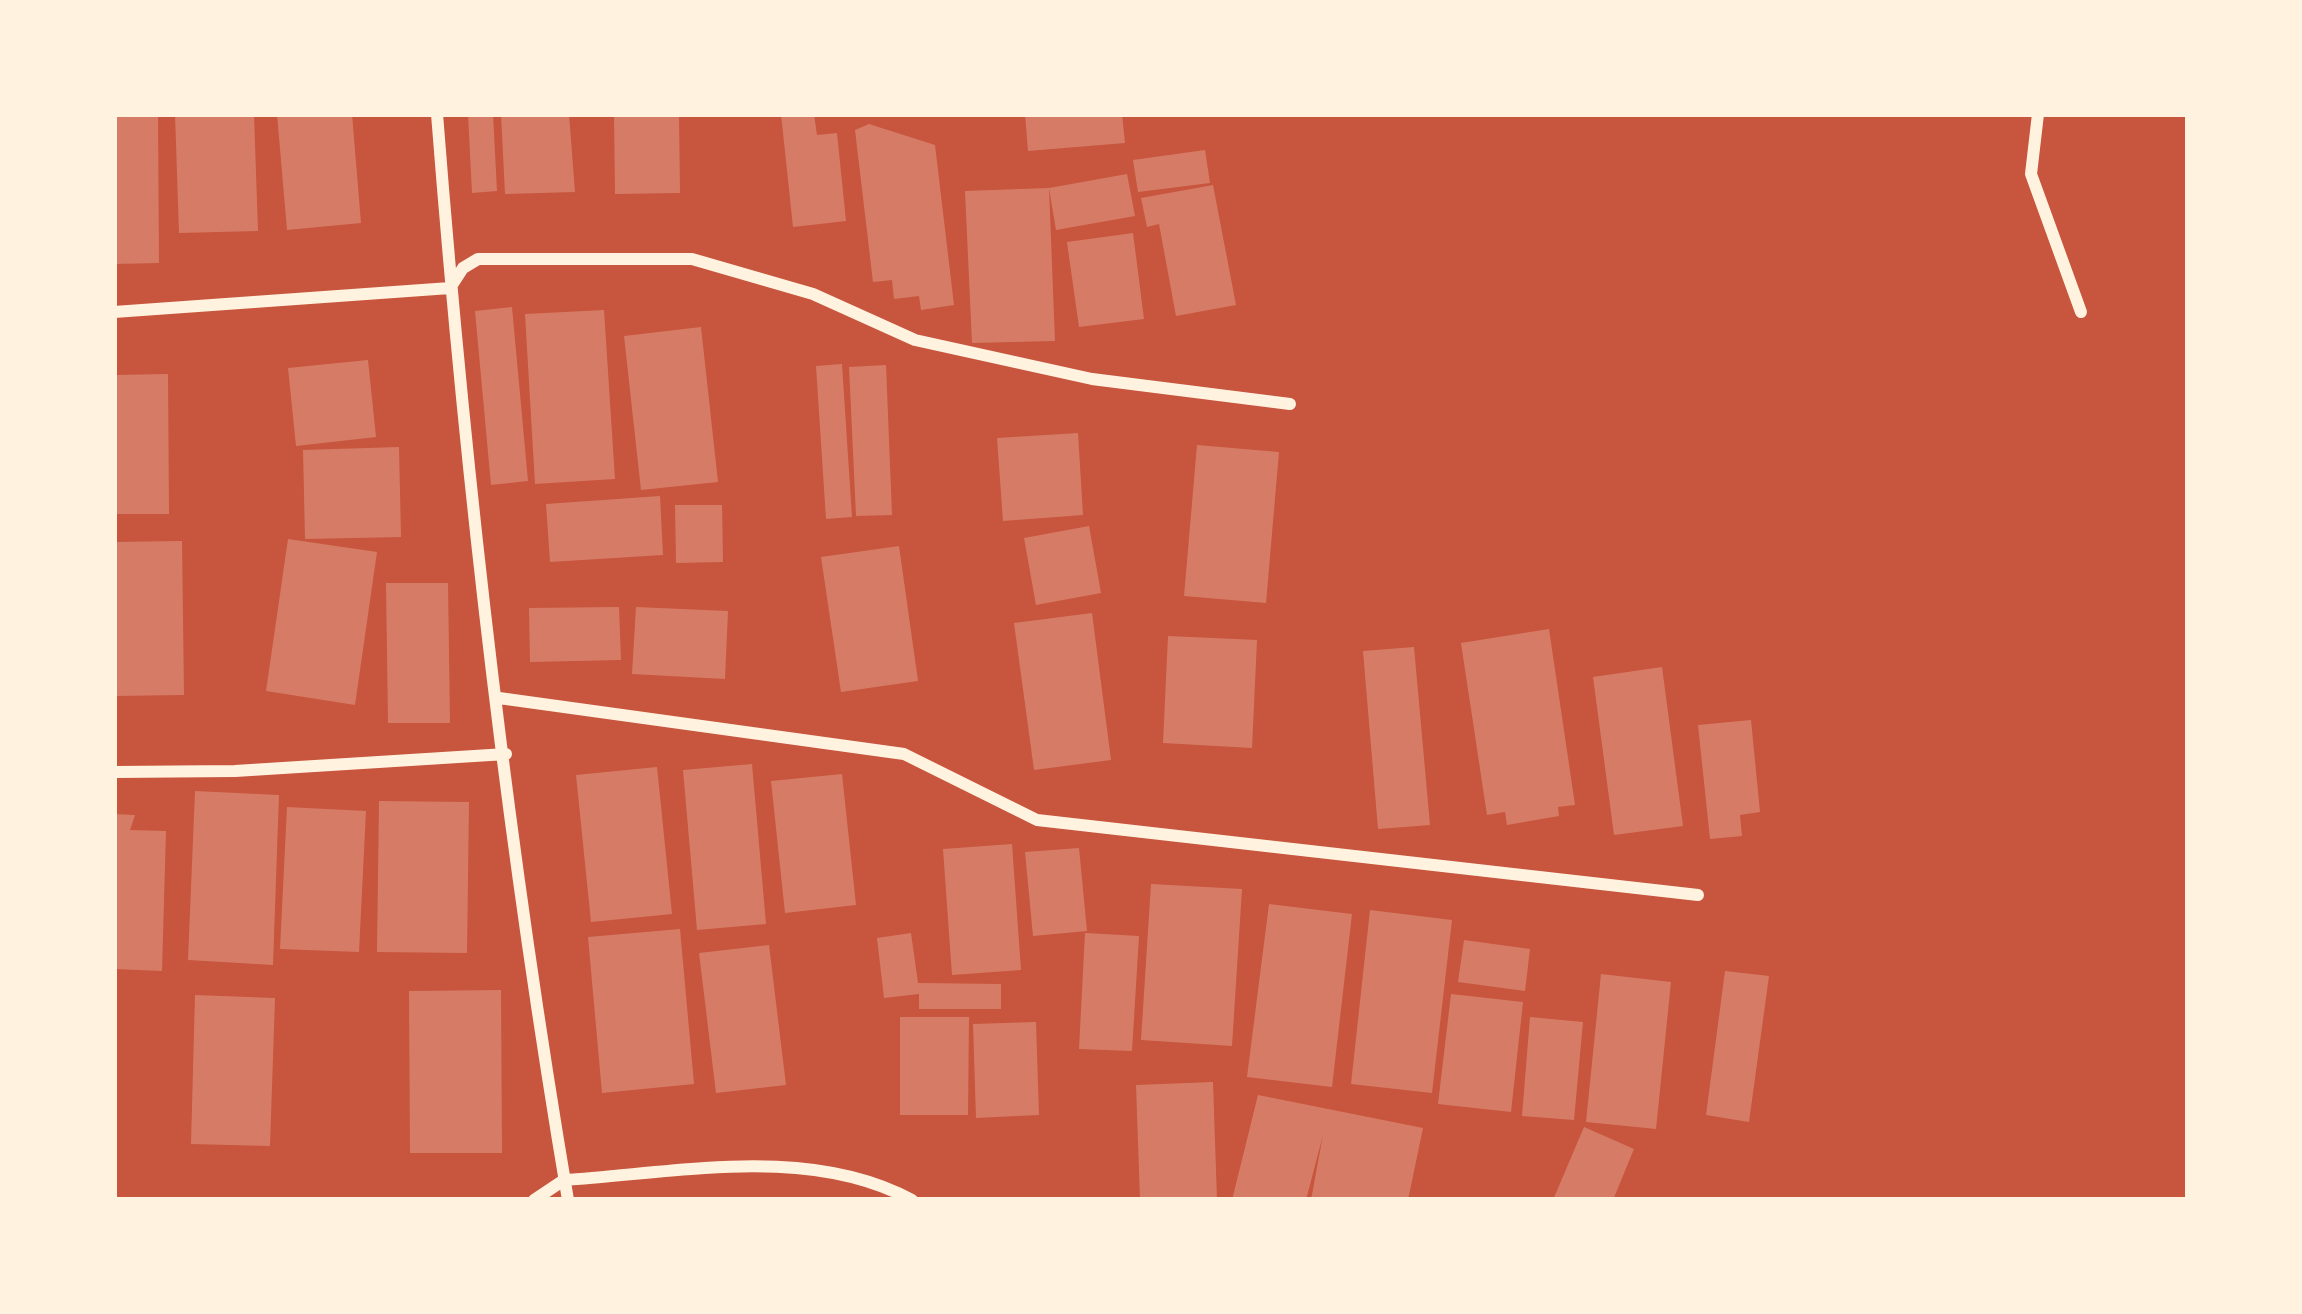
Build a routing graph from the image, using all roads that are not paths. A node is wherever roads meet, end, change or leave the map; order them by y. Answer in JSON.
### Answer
{"nodes":[{"id":1,"x":437,"y":114,"type":"edge"},
{"id":2,"x":2038,"y":114,"type":"edge"},
{"id":3,"x":450,"y":288,"type":"junction"},
{"id":4,"x":114,"y":312,"type":"edge"},
{"id":5,"x":2081,"y":312,"type":"dead end"},
{"id":6,"x":1290,"y":404,"type":"dead end"},
{"id":7,"x":499,"y":698,"type":"junction"},
{"id":8,"x":506,"y":754,"type":"junction"},
{"id":9,"x":114,"y":772,"type":"edge"},
{"id":10,"x":1698,"y":895,"type":"dead end"},
{"id":11,"x":564,"y":1180,"type":"junction"},
{"id":12,"x":534,"y":1200,"type":"edge"},
{"id":13,"x":568,"y":1200,"type":"edge"},
{"id":14,"x":912,"y":1200,"type":"edge"}],
"edges":[{"from":1,"to":3,"type":"street"},
{"from":2,"to":5,"type":"street"},
{"from":3,"to":4,"type":"street"},
{"from":3,"to":6,"type":"street"},
{"from":3,"to":7,"type":"street"},
{"from":7,"to":8,"type":"street"},
{"from":7,"to":10,"type":"street"},
{"from":8,"to":9,"type":"street"},
{"from":8,"to":11,"type":"street"},
{"from":11,"to":12,"type":"street"},
{"from":11,"to":13,"type":"street"},
{"from":11,"to":14,"type":"street"}]}
